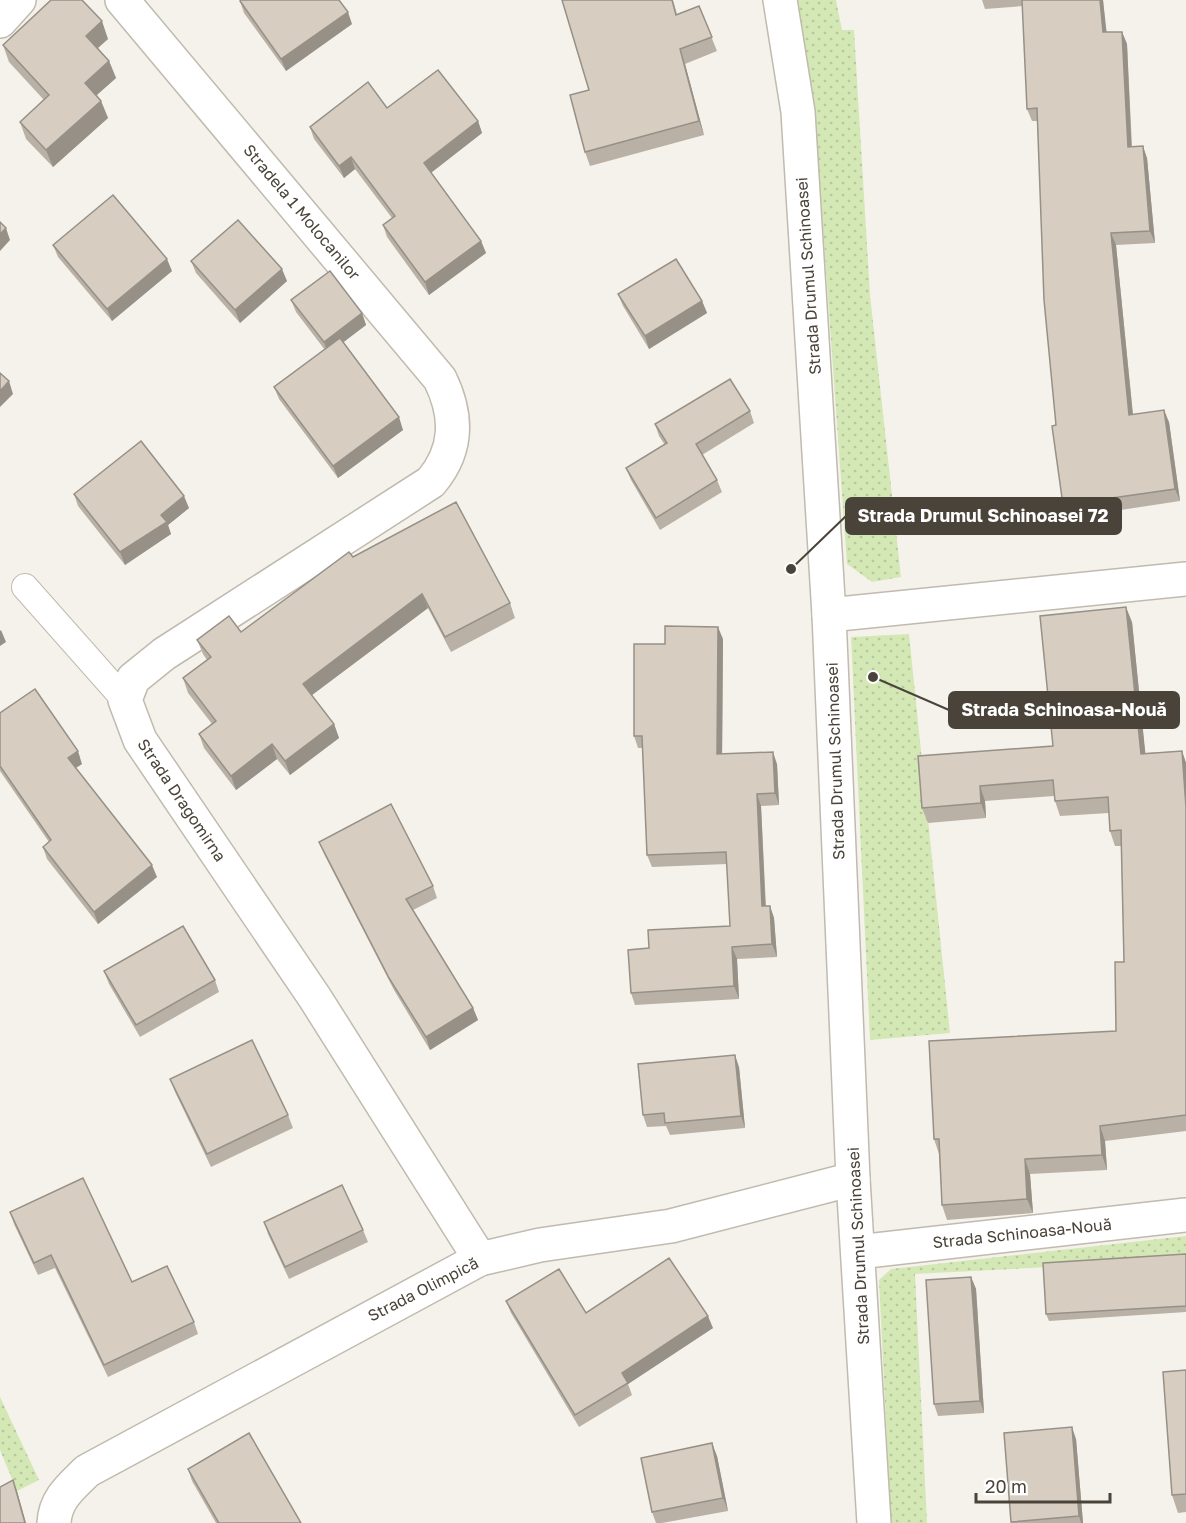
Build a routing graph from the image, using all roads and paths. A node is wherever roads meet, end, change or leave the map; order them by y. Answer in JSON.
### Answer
{"nodes":[{"id":1,"x":19,"y":0,"type":"edge"},
{"id":2,"x":122,"y":0,"type":"edge"},
{"id":3,"x":780,"y":0,"type":"edge"},
{"id":4,"x":0,"y":21,"type":"edge"},
{"id":5,"x":1186,"y":579,"type":"edge"},
{"id":6,"x":24,"y":587,"type":"dead end"},
{"id":7,"x":829,"y":615,"type":"junction"},
{"id":8,"x":125,"y":700,"type":"junction"},
{"id":9,"x":853,"y":1179,"type":"junction"},
{"id":10,"x":1186,"y":1215,"type":"edge"},
{"id":11,"x":858,"y":1252,"type":"junction"},
{"id":12,"x":480,"y":1259,"type":"junction"},
{"id":13,"x":54,"y":1523,"type":"edge"},
{"id":14,"x":874,"y":1523,"type":"edge"}],
"edges":[{"from":1,"to":4,"type":"street"},
{"from":2,"to":8,"type":"street","name":"Stradela 1 Molocanilor"},
{"from":3,"to":7,"type":"street","name":"Strada Drumul Schinoasei"},
{"from":5,"to":7,"type":"street"},
{"from":6,"to":8,"type":"lane"},
{"from":7,"to":9,"type":"street","name":"Strada Drumul Schinoasei"},
{"from":8,"to":12,"type":"street","name":"Strada Dragomirna"},
{"from":9,"to":11,"type":"street","name":"Strada Drumul Schinoasei"},
{"from":9,"to":12,"type":"street","name":"Strada Olimpică"},
{"from":10,"to":11,"type":"street","name":"Strada Schinoasa-Nouă"},
{"from":11,"to":14,"type":"street","name":"Strada Drumul Schinoasei"},
{"from":12,"to":13,"type":"street","name":"Strada Olimpică"}]}
